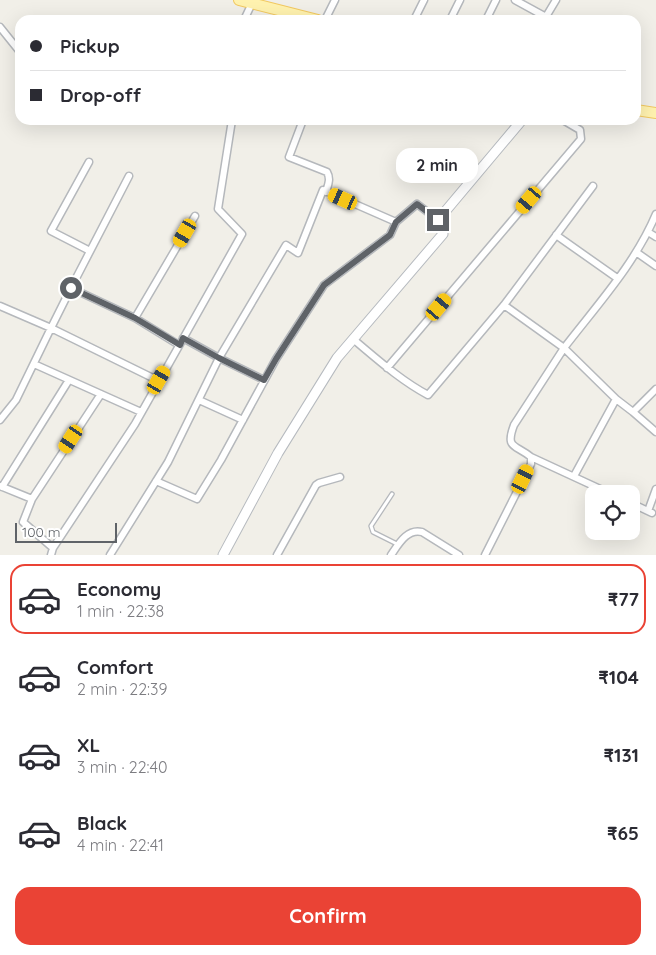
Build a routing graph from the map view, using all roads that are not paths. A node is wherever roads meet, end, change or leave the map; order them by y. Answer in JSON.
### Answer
{"nodes":[{"id":1,"x":239,"y":0,"type":"edge"},
{"id":2,"x":335,"y":0,"type":"edge"},
{"id":3,"x":424,"y":0,"type":"edge"},
{"id":4,"x":460,"y":0,"type":"edge"},
{"id":5,"x":496,"y":0,"type":"edge"},
{"id":6,"x":515,"y":0,"type":"edge"},
{"id":7,"x":556,"y":0,"type":"edge"},
{"id":8,"x":252,"y":2,"type":"edge"},
{"id":9,"x":246,"y":15,"type":"edge"},
{"id":10,"x":300,"y":15,"type":"edge"},
{"id":11,"x":328,"y":15,"type":"edge"},
{"id":12,"x":416,"y":15,"type":"edge"},
{"id":13,"x":452,"y":15,"type":"edge"},
{"id":14,"x":488,"y":15,"type":"edge"},
{"id":15,"x":540,"y":15,"type":"edge"},
{"id":16,"x":547,"y":15,"type":"edge"},
{"id":17,"x":0,"y":27,"type":"edge"},
{"id":18,"x":15,"y":46,"type":"edge"},
{"id":19,"x":641,"y":111,"type":"edge"},
{"id":20,"x":656,"y":113,"type":"edge"},
{"id":21,"x":231,"y":125,"type":"edge"},
{"id":22,"x":301,"y":125,"type":"edge"},
{"id":23,"x":518,"y":125,"type":"edge"},
{"id":24,"x":572,"y":125,"type":"edge"},
{"id":25,"x":89,"y":162,"type":"dead end"},
{"id":26,"x":129,"y":176,"type":"dead end"},
{"id":27,"x":594,"y":186,"type":"dead end"},
{"id":28,"x":326,"y":192,"type":"junction"},
{"id":29,"x":656,"y":214,"type":"edge"},
{"id":30,"x":195,"y":216,"type":"dead end"},
{"id":31,"x":438,"y":220,"type":"junction"},
{"id":32,"x":396,"y":222,"type":"junction"},
{"id":33,"x":648,"y":232,"type":"junction"},
{"id":34,"x":556,"y":235,"type":"junction"},
{"id":35,"x":656,"y":237,"type":"edge"},
{"id":36,"x":90,"y":251,"type":"junction"},
{"id":37,"x":636,"y":252,"type":"junction"},
{"id":38,"x":656,"y":266,"type":"edge"},
{"id":39,"x":617,"y":278,"type":"junction"},
{"id":40,"x":71,"y":288,"type":"junction"},
{"id":41,"x":504,"y":304,"type":"junction"},
{"id":42,"x":0,"y":306,"type":"edge"},
{"id":43,"x":135,"y":318,"type":"junction"},
{"id":44,"x":51,"y":328,"type":"junction"},
{"id":45,"x":353,"y":339,"type":"junction"},
{"id":46,"x":181,"y":341,"type":"junction"},
{"id":47,"x":564,"y":348,"type":"junction"},
{"id":48,"x":219,"y":358,"type":"junction"},
{"id":49,"x":34,"y":364,"type":"junction"},
{"id":50,"x":387,"y":368,"type":"junction"},
{"id":51,"x":69,"y":380,"type":"junction"},
{"id":52,"x":159,"y":380,"type":"junction"},
{"id":53,"x":264,"y":380,"type":"junction"},
{"id":54,"x":656,"y":389,"type":"edge"},
{"id":55,"x":101,"y":394,"type":"junction"},
{"id":56,"x":616,"y":399,"type":"junction"},
{"id":57,"x":199,"y":400,"type":"junction"},
{"id":58,"x":141,"y":412,"type":"junction"},
{"id":59,"x":633,"y":412,"type":"junction"},
{"id":60,"x":0,"y":420,"type":"edge"},
{"id":61,"x":242,"y":420,"type":"junction"},
{"id":62,"x":656,"y":432,"type":"edge"},
{"id":63,"x":531,"y":457,"type":"junction"},
{"id":64,"x":574,"y":476,"type":"junction"},
{"id":65,"x":340,"y":477,"type":"dead end"},
{"id":66,"x":156,"y":481,"type":"junction"},
{"id":67,"x":592,"y":485,"type":"edge"},
{"id":68,"x":1,"y":487,"type":"edge"},
{"id":69,"x":656,"y":489,"type":"edge"},
{"id":70,"x":392,"y":494,"type":"dead end"},
{"id":71,"x":32,"y":499,"type":"junction"},
{"id":72,"x":640,"y":507,"type":"edge"},
{"id":73,"x":398,"y":545,"type":"junction"},
{"id":74,"x":52,"y":548,"type":"junction"},
{"id":75,"x":50,"y":555,"type":"edge"},
{"id":76,"x":110,"y":555,"type":"edge"},
{"id":77,"x":223,"y":555,"type":"edge"},
{"id":78,"x":277,"y":555,"type":"edge"},
{"id":79,"x":390,"y":555,"type":"edge"},
{"id":80,"x":459,"y":555,"type":"edge"},
{"id":81,"x":485,"y":555,"type":"edge"}],
"edges":[{"from":1,"to":8,"type":"main road"},
{"from":2,"to":11,"type":"street"},
{"from":3,"to":12,"type":"street"},
{"from":4,"to":13,"type":"street"},
{"from":5,"to":14,"type":"street"},
{"from":6,"to":15,"type":"street"},
{"from":7,"to":16,"type":"street"},
{"from":8,"to":9,"type":"street"},
{"from":8,"to":10,"type":"main road"},
{"from":17,"to":18,"type":"street"},
{"from":19,"to":20,"type":"main road"},
{"from":21,"to":46,"type":"street"},
{"from":22,"to":28,"type":"street"},
{"from":23,"to":31,"type":"street"},
{"from":24,"to":50,"type":"street"},
{"from":25,"to":36,"type":"street"},
{"from":26,"to":36,"type":"street"},
{"from":27,"to":34,"type":"street"},
{"from":28,"to":32,"type":"street"},
{"from":28,"to":48,"type":"street"},
{"from":29,"to":33,"type":"street"},
{"from":30,"to":43,"type":"street"},
{"from":31,"to":32,"type":"street"},
{"from":31,"to":45,"type":"street"},
{"from":32,"to":53,"type":"street"},
{"from":33,"to":35,"type":"street"},
{"from":33,"to":37,"type":"street"},
{"from":34,"to":39,"type":"street"},
{"from":34,"to":41,"type":"street"},
{"from":36,"to":40,"type":"street"},
{"from":37,"to":38,"type":"street"},
{"from":37,"to":39,"type":"street"},
{"from":39,"to":47,"type":"street"},
{"from":40,"to":43,"type":"street"},
{"from":40,"to":44,"type":"street"},
{"from":41,"to":47,"type":"street"},
{"from":41,"to":50,"type":"street"},
{"from":42,"to":44,"type":"street"},
{"from":43,"to":46,"type":"street"},
{"from":44,"to":49,"type":"street"},
{"from":44,"to":52,"type":"street"},
{"from":45,"to":50,"type":"street"},
{"from":45,"to":77,"type":"street"},
{"from":46,"to":48,"type":"street"},
{"from":46,"to":52,"type":"street"},
{"from":47,"to":56,"type":"street"},
{"from":47,"to":63,"type":"street"},
{"from":48,"to":53,"type":"street"},
{"from":48,"to":57,"type":"street"},
{"from":49,"to":51,"type":"street"},
{"from":49,"to":60,"type":"street"},
{"from":51,"to":55,"type":"street"},
{"from":51,"to":68,"type":"street"},
{"from":52,"to":58,"type":"street"},
{"from":53,"to":61,"type":"street"},
{"from":54,"to":59,"type":"street"},
{"from":55,"to":58,"type":"street"},
{"from":55,"to":71,"type":"street"},
{"from":56,"to":59,"type":"street"},
{"from":56,"to":64,"type":"street"},
{"from":57,"to":61,"type":"street"},
{"from":57,"to":66,"type":"street"},
{"from":58,"to":74,"type":"street"},
{"from":59,"to":62,"type":"street"},
{"from":61,"to":66,"type":"street"},
{"from":63,"to":64,"type":"street"},
{"from":63,"to":81,"type":"street"},
{"from":64,"to":67,"type":"street"},
{"from":65,"to":78,"type":"street"},
{"from":66,"to":76,"type":"street"},
{"from":68,"to":71,"type":"street"},
{"from":69,"to":72,"type":"street"},
{"from":70,"to":73,"type":"lane"},
{"from":71,"to":74,"type":"street"},
{"from":73,"to":79,"type":"street"},
{"from":73,"to":80,"type":"street"},
{"from":74,"to":75,"type":"street"}]}
